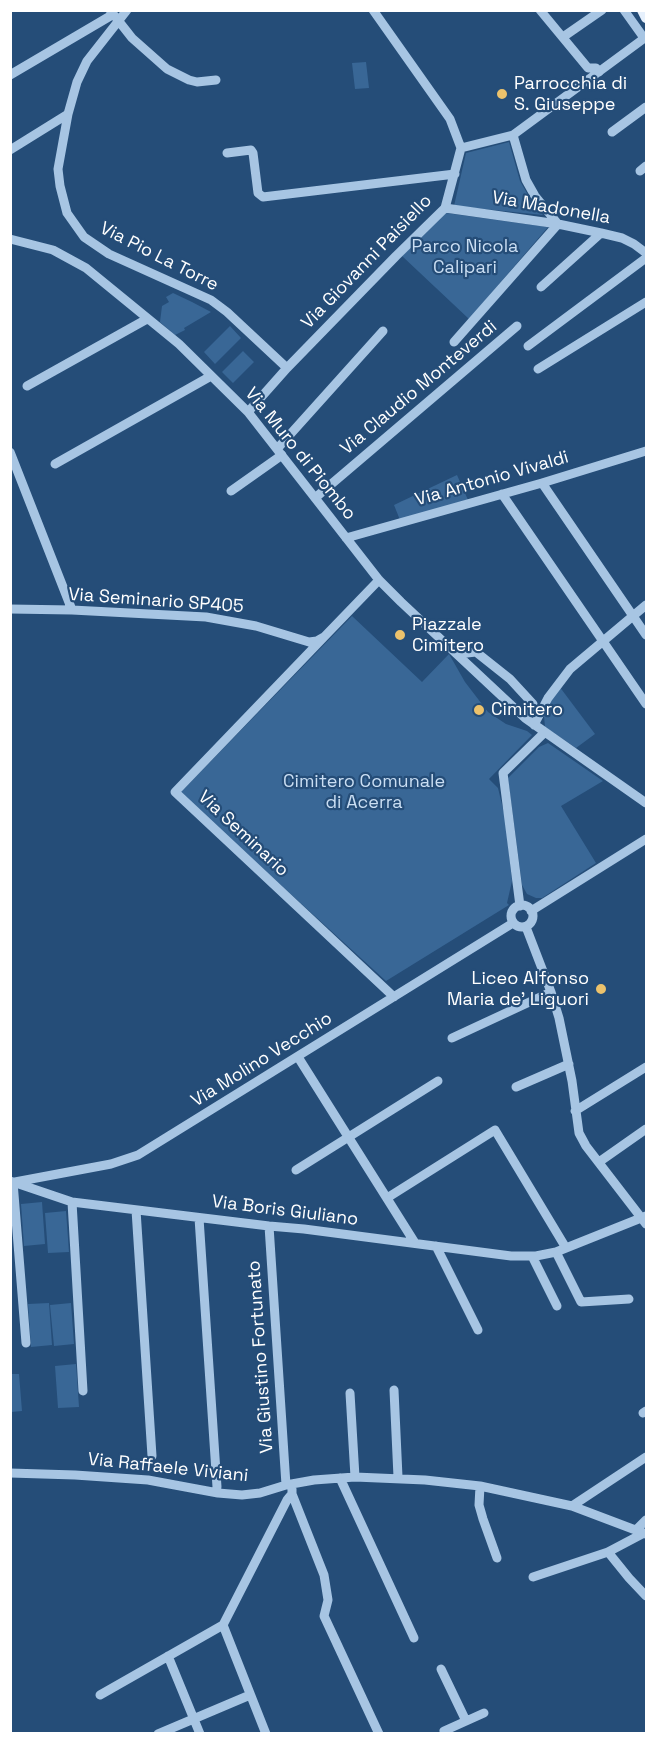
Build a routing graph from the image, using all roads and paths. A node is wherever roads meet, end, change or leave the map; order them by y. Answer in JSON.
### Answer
{"nodes":[{"id":1,"x":127,"y":10,"type":"edge"},
{"id":2,"x":373,"y":10,"type":"edge"},
{"id":3,"x":540,"y":10,"type":"edge"},
{"id":4,"x":602,"y":10,"type":"edge"},
{"id":5,"x":624,"y":10,"type":"edge"},
{"id":6,"x":642,"y":10,"type":"edge"},
{"id":7,"x":113,"y":16,"type":"edge"},
{"id":8,"x":646,"y":18,"type":"edge"},
{"id":9,"x":563,"y":37,"type":"junction"},
{"id":10,"x":646,"y":38,"type":"edge"},
{"id":11,"x":599,"y":72,"type":"junction"},
{"id":12,"x":10,"y":75,"type":"edge"},
{"id":13,"x":216,"y":80,"type":"dead end"},
{"id":14,"x":646,"y":107,"type":"edge"},
{"id":15,"x":68,"y":114,"type":"junction"},
{"id":16,"x":612,"y":132,"type":"dead end"},
{"id":17,"x":513,"y":135,"type":"junction"},
{"id":18,"x":461,"y":148,"type":"junction"},
{"id":19,"x":10,"y":150,"type":"edge"},
{"id":20,"x":227,"y":153,"type":"dead end"},
{"id":21,"x":455,"y":174,"type":"junction"},
{"id":22,"x":445,"y":208,"type":"junction"},
{"id":23,"x":558,"y":224,"type":"junction"},
{"id":24,"x":601,"y":233,"type":"junction"},
{"id":25,"x":10,"y":239,"type":"edge"},
{"id":26,"x":646,"y":253,"type":"edge"},
{"id":27,"x":646,"y":258,"type":"edge"},
{"id":28,"x":541,"y":287,"type":"dead end"},
{"id":29,"x":646,"y":302,"type":"edge"},
{"id":30,"x":147,"y":319,"type":"junction"},
{"id":31,"x":517,"y":326,"type":"dead end"},
{"id":32,"x":383,"y":332,"type":"dead end"},
{"id":33,"x":454,"y":342,"type":"dead end"},
{"id":34,"x":528,"y":346,"type":"dead end"},
{"id":35,"x":287,"y":368,"type":"junction"},
{"id":36,"x":538,"y":369,"type":"dead end"},
{"id":37,"x":211,"y":375,"type":"junction"},
{"id":38,"x":27,"y":386,"type":"dead end"},
{"id":39,"x":248,"y":412,"type":"junction"},
{"id":40,"x":646,"y":451,"type":"edge"},
{"id":41,"x":10,"y":452,"type":"edge"},
{"id":42,"x":280,"y":452,"type":"junction"},
{"id":43,"x":55,"y":464,"type":"dead end"},
{"id":44,"x":542,"y":483,"type":"junction"},
{"id":45,"x":231,"y":491,"type":"dead end"},
{"id":46,"x":502,"y":494,"type":"junction"},
{"id":47,"x":315,"y":498,"type":"junction"},
{"id":48,"x":346,"y":538,"type":"junction"},
{"id":49,"x":379,"y":580,"type":"junction"},
{"id":50,"x":646,"y":605,"type":"edge"},
{"id":51,"x":10,"y":609,"type":"edge"},
{"id":52,"x":72,"y":610,"type":"junction"},
{"id":53,"x":633,"y":616,"type":"junction"},
{"id":54,"x":646,"y":635,"type":"edge"},
{"id":55,"x":324,"y":637,"type":"junction"},
{"id":56,"x":602,"y":642,"type":"junction"},
{"id":57,"x":458,"y":654,"type":"junction"},
{"id":58,"x":646,"y":704,"type":"edge"},
{"id":59,"x":525,"y":718,"type":"junction"},
{"id":60,"x":534,"y":725,"type":"junction"},
{"id":61,"x":544,"y":733,"type":"junction"},
{"id":62,"x":646,"y":803,"type":"edge"},
{"id":63,"x":646,"y":839,"type":"edge"},
{"id":64,"x":520,"y":906,"type":"junction"},
{"id":65,"x":531,"y":911,"type":"junction"},
{"id":66,"x":513,"y":923,"type":"junction"},
{"id":67,"x":526,"y":927,"type":"junction"},
{"id":68,"x":551,"y":992,"type":"junction"},
{"id":69,"x":393,"y":997,"type":"junction"},
{"id":70,"x":452,"y":1038,"type":"dead end"},
{"id":71,"x":298,"y":1057,"type":"junction"},
{"id":72,"x":569,"y":1064,"type":"junction"},
{"id":73,"x":646,"y":1067,"type":"edge"},
{"id":74,"x":438,"y":1081,"type":"dead end"},
{"id":75,"x":516,"y":1087,"type":"dead end"},
{"id":76,"x":576,"y":1111,"type":"junction"},
{"id":77,"x":646,"y":1129,"type":"edge"},
{"id":78,"x":348,"y":1136,"type":"junction"},
{"id":79,"x":599,"y":1162,"type":"junction"},
{"id":80,"x":296,"y":1170,"type":"dead end"},
{"id":81,"x":11,"y":1182,"type":"edge"},
{"id":82,"x":387,"y":1198,"type":"junction"},
{"id":83,"x":72,"y":1202,"type":"junction"},
{"id":84,"x":136,"y":1210,"type":"junction"},
{"id":85,"x":199,"y":1218,"type":"junction"},
{"id":86,"x":645,"y":1219,"type":"edge"},
{"id":87,"x":268,"y":1226,"type":"junction"},
{"id":88,"x":415,"y":1243,"type":"junction"},
{"id":89,"x":436,"y":1246,"type":"junction"},
{"id":90,"x":566,"y":1248,"type":"junction"},
{"id":91,"x":556,"y":1252,"type":"junction"},
{"id":92,"x":532,"y":1256,"type":"junction"},
{"id":93,"x":629,"y":1299,"type":"dead end"},
{"id":94,"x":557,"y":1306,"type":"dead end"},
{"id":95,"x":477,"y":1330,"type":"dead end"},
{"id":96,"x":26,"y":1343,"type":"dead end"},
{"id":97,"x":394,"y":1390,"type":"dead end"},
{"id":98,"x":83,"y":1391,"type":"dead end"},
{"id":99,"x":350,"y":1393,"type":"dead end"},
{"id":100,"x":152,"y":1456,"type":"dead end"},
{"id":101,"x":646,"y":1457,"type":"edge"},
{"id":102,"x":10,"y":1473,"type":"edge"},
{"id":103,"x":355,"y":1476,"type":"junction"},
{"id":104,"x":398,"y":1477,"type":"junction"},
{"id":105,"x":340,"y":1478,"type":"junction"},
{"id":106,"x":289,"y":1485,"type":"junction"},
{"id":107,"x":480,"y":1486,"type":"junction"},
{"id":108,"x":217,"y":1487,"type":"dead end"},
{"id":109,"x":292,"y":1494,"type":"junction"},
{"id":110,"x":572,"y":1506,"type":"junction"},
{"id":111,"x":646,"y":1520,"type":"edge"},
{"id":112,"x":642,"y":1532,"type":"edge"},
{"id":113,"x":608,"y":1552,"type":"junction"},
{"id":114,"x":498,"y":1558,"type":"dead end"},
{"id":115,"x":533,"y":1577,"type":"dead end"},
{"id":116,"x":646,"y":1596,"type":"edge"},
{"id":117,"x":223,"y":1625,"type":"junction"},
{"id":118,"x":414,"y":1638,"type":"dead end"},
{"id":119,"x":168,"y":1656,"type":"junction"},
{"id":120,"x":441,"y":1669,"type":"dead end"},
{"id":121,"x":100,"y":1695,"type":"dead end"},
{"id":122,"x":250,"y":1695,"type":"junction"},
{"id":123,"x":484,"y":1713,"type":"dead end"},
{"id":124,"x":194,"y":1719,"type":"junction"},
{"id":125,"x":466,"y":1721,"type":"junction"},
{"id":126,"x":443,"y":1733,"type":"edge"},
{"id":127,"x":158,"y":1734,"type":"edge"},
{"id":128,"x":200,"y":1734,"type":"edge"},
{"id":129,"x":266,"y":1734,"type":"edge"},
{"id":130,"x":379,"y":1734,"type":"edge"}],
"edges":[{"from":1,"to":7,"type":"street","name":"Via Pio La Torre"},
{"from":2,"to":18,"type":"street"},
{"from":3,"to":9,"type":"street"},
{"from":4,"to":9,"type":"street"},
{"from":5,"to":10,"type":"street"},
{"from":6,"to":8,"type":"main road"},
{"from":7,"to":12,"type":"street"},
{"from":7,"to":13,"type":"street"},
{"from":7,"to":15,"type":"street","name":"Via Pio La Torre"},
{"from":9,"to":11,"type":"street"},
{"from":10,"to":11,"type":"street"},
{"from":11,"to":17,"type":"street"},
{"from":14,"to":16,"type":"street"},
{"from":15,"to":19,"type":"street"},
{"from":15,"to":35,"type":"street","name":"Via Pio La Torre"},
{"from":17,"to":18,"type":"street"},
{"from":17,"to":23,"type":"street"},
{"from":18,"to":21,"type":"street","name":"Via Giovanni Paisiello"},
{"from":20,"to":21,"type":"street"},
{"from":21,"to":22,"type":"street","name":"Via Giovanni Paisiello"},
{"from":22,"to":23,"type":"street","name":"Via Madonella"},
{"from":22,"to":35,"type":"street","name":"Via Giovanni Paisiello"},
{"from":23,"to":24,"type":"street","name":"Via Madonella"},
{"from":23,"to":33,"type":"street"},
{"from":24,"to":26,"type":"street","name":"Via Madonella"},
{"from":24,"to":28,"type":"street"},
{"from":25,"to":30,"type":"street","name":"Via Muro di Piombo"},
{"from":27,"to":34,"type":"street"},
{"from":29,"to":36,"type":"street"},
{"from":30,"to":37,"type":"street","name":"Via Muro di Piombo"},
{"from":30,"to":38,"type":"street"},
{"from":31,"to":47,"type":"street","name":"Via Claudio Monteverdi"},
{"from":32,"to":42,"type":"street"},
{"from":35,"to":39,"type":"street","name":"Via Giovanni Paisiello"},
{"from":37,"to":39,"type":"street","name":"Via Muro di Piombo"},
{"from":37,"to":43,"type":"street"},
{"from":39,"to":42,"type":"street","name":"Via Muro di Piombo"},
{"from":40,"to":44,"type":"street","name":"Via Antonio Vivaldi"},
{"from":41,"to":52,"type":"street"},
{"from":42,"to":45,"type":"street"},
{"from":42,"to":47,"type":"street","name":"Via Muro di Piombo"},
{"from":44,"to":46,"type":"street","name":"Via Antonio Vivaldi"},
{"from":44,"to":53,"type":"street"},
{"from":46,"to":48,"type":"street","name":"Via Antonio Vivaldi"},
{"from":46,"to":56,"type":"street"},
{"from":47,"to":48,"type":"street","name":"Via Muro di Piombo"},
{"from":48,"to":49,"type":"street","name":"Via Muro di Piombo"},
{"from":49,"to":55,"type":"street"},
{"from":49,"to":57,"type":"street","name":"Via Muro di Piombo"},
{"from":50,"to":53,"type":"street"},
{"from":51,"to":52,"type":"street","name":"Via Seminario SP405"},
{"from":52,"to":55,"type":"street","name":"Via Seminario SP405"},
{"from":53,"to":54,"type":"street"},
{"from":53,"to":56,"type":"street"},
{"from":55,"to":69,"type":"street","name":"Via Seminario"},
{"from":56,"to":58,"type":"street"},
{"from":56,"to":60,"type":"street"},
{"from":57,"to":59,"type":"street","name":"Via Muro di Piombo"},
{"from":57,"to":59,"type":"street"},
{"from":59,"to":60,"type":"street","name":"Via Muro di Piombo"},
{"from":60,"to":61,"type":"street","name":"Via Muro di Piombo"},
{"from":61,"to":62,"type":"street","name":"Via Muro di Piombo"},
{"from":61,"to":64,"type":"street"},
{"from":63,"to":65,"type":"street"},
{"from":64,"to":65,"type":"street"},
{"from":64,"to":66,"type":"street"},
{"from":65,"to":67,"type":"street"},
{"from":66,"to":67,"type":"street"},
{"from":66,"to":69,"type":"street","name":"Via Molino Vecchio"},
{"from":67,"to":68,"type":"street"},
{"from":68,"to":70,"type":"street"},
{"from":68,"to":72,"type":"street"},
{"from":69,"to":71,"type":"street","name":"Via Molino Vecchio"},
{"from":71,"to":78,"type":"street"},
{"from":71,"to":81,"type":"street","name":"Via Molino Vecchio"},
{"from":72,"to":75,"type":"street"},
{"from":72,"to":76,"type":"street"},
{"from":73,"to":76,"type":"street"},
{"from":74,"to":78,"type":"street"},
{"from":76,"to":79,"type":"street"},
{"from":77,"to":79,"type":"street"},
{"from":78,"to":80,"type":"street"},
{"from":78,"to":82,"type":"street"},
{"from":79,"to":86,"type":"street"},
{"from":81,"to":83,"type":"street","name":"Via Boris Giuliano"},
{"from":81,"to":96,"type":"street"},
{"from":82,"to":88,"type":"street"},
{"from":82,"to":90,"type":"street"},
{"from":83,"to":84,"type":"street","name":"Via Boris Giuliano"},
{"from":83,"to":98,"type":"street"},
{"from":84,"to":85,"type":"street","name":"Via Boris Giuliano"},
{"from":84,"to":100,"type":"street"},
{"from":85,"to":87,"type":"street","name":"Via Boris Giuliano"},
{"from":85,"to":108,"type":"street"},
{"from":86,"to":90,"type":"street","name":"Via Boris Giuliano"},
{"from":87,"to":88,"type":"street","name":"Via Boris Giuliano"},
{"from":87,"to":106,"type":"street","name":"Via Giustino Fortunato"},
{"from":88,"to":89,"type":"street","name":"Via Boris Giuliano"},
{"from":89,"to":92,"type":"street","name":"Via Boris Giuliano"},
{"from":89,"to":95,"type":"street"},
{"from":90,"to":91,"type":"street","name":"Via Boris Giuliano"},
{"from":91,"to":92,"type":"street","name":"Via Boris Giuliano"},
{"from":91,"to":93,"type":"street"},
{"from":92,"to":94,"type":"street"},
{"from":97,"to":104,"type":"street"},
{"from":99,"to":103,"type":"street"},
{"from":101,"to":110,"type":"street"},
{"from":102,"to":106,"type":"street","name":"Via Raffaele Viviani"},
{"from":103,"to":104,"type":"street","name":"Via Raffaele Viviani"},
{"from":103,"to":105,"type":"street","name":"Via Raffaele Viviani"},
{"from":104,"to":107,"type":"street","name":"Via Raffaele Viviani"},
{"from":105,"to":106,"type":"street","name":"Via Raffaele Viviani"},
{"from":105,"to":118,"type":"street"},
{"from":106,"to":109,"type":"street","name":"Via Giustino Fortunato"},
{"from":107,"to":110,"type":"street","name":"Via Raffaele Viviani"},
{"from":107,"to":114,"type":"street"},
{"from":109,"to":117,"type":"street"},
{"from":109,"to":130,"type":"street","name":"Via Giustino Fortunato"},
{"from":110,"to":112,"type":"street","name":"Via Raffaele Viviani"},
{"from":111,"to":112,"type":"street"},
{"from":112,"to":113,"type":"street"},
{"from":113,"to":115,"type":"street"},
{"from":113,"to":116,"type":"street"},
{"from":117,"to":119,"type":"street"},
{"from":117,"to":122,"type":"street"},
{"from":119,"to":121,"type":"street"},
{"from":119,"to":124,"type":"street"},
{"from":120,"to":125,"type":"street"},
{"from":122,"to":124,"type":"street"},
{"from":122,"to":129,"type":"street"},
{"from":123,"to":125,"type":"street"},
{"from":124,"to":127,"type":"street"},
{"from":124,"to":128,"type":"street"},
{"from":125,"to":126,"type":"street"}]}
